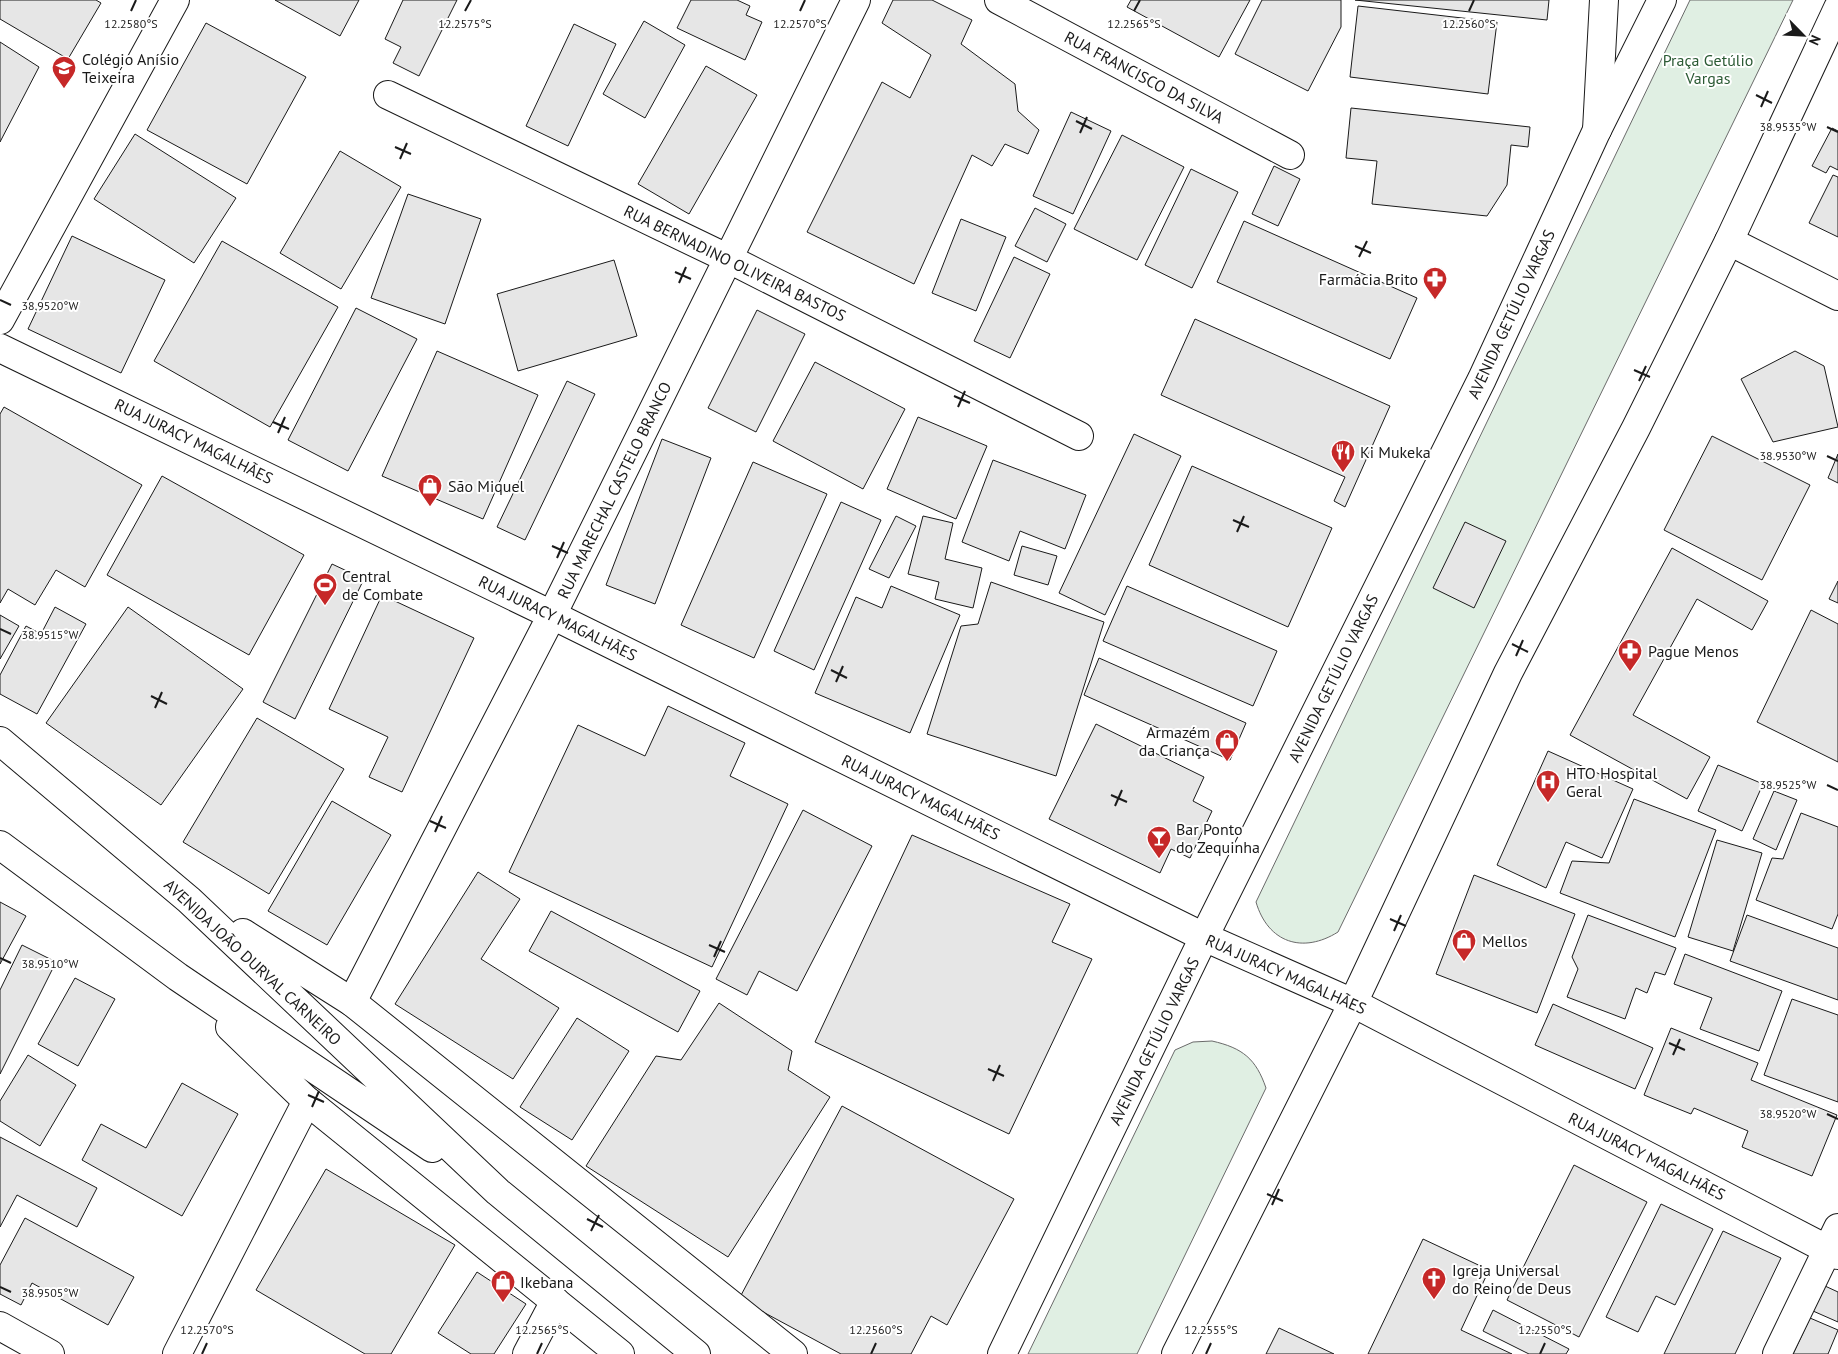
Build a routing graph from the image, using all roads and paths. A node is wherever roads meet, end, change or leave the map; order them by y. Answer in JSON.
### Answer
{"nodes":[{"id":1,"x":176,"y":0,"type":"edge"},
{"id":2,"x":856,"y":0,"type":"edge"},
{"id":3,"x":998,"y":0,"type":"edge"},
{"id":4,"x":1604,"y":0,"type":"edge"},
{"id":5,"x":1662,"y":0,"type":"edge"},
{"id":6,"x":1838,"y":8,"type":"edge"},
{"id":7,"x":388,"y":95,"type":"dead end"},
{"id":8,"x":1597,"y":130,"type":"junction"},
{"id":9,"x":1290,"y":155,"type":"dead end"},
{"id":10,"x":1729,"y":241,"type":"junction"},
{"id":11,"x":729,"y":259,"type":"junction"},
{"id":12,"x":1838,"y":296,"type":"edge"},
{"id":13,"x":0,"y":320,"type":"edge"},
{"id":14,"x":0,"y":348,"type":"edge"},
{"id":15,"x":1079,"y":436,"type":"dead end"},
{"id":16,"x":552,"y":614,"type":"junction"},
{"id":17,"x":0,"y":740,"type":"edge"},
{"id":18,"x":0,"y":845,"type":"edge"},
{"id":19,"x":189,"y":900,"type":"junction"},
{"id":20,"x":1204,"y":937,"type":"junction"},
{"id":21,"x":178,"y":977,"type":"junction"},
{"id":22,"x":352,"y":1002,"type":"junction"},
{"id":23,"x":1353,"y":1002,"type":"junction"},
{"id":24,"x":307,"y":1101,"type":"junction"},
{"id":25,"x":498,"y":1192,"type":"junction"},
{"id":26,"x":1835,"y":1244,"type":"edge"},
{"id":27,"x":555,"y":1301,"type":"junction"},
{"id":28,"x":0,"y":1326,"type":"edge"},
{"id":29,"x":50,"y":1354,"type":"edge"},
{"id":30,"x":177,"y":1354,"type":"edge"},
{"id":31,"x":527,"y":1354,"type":"edge"},
{"id":32,"x":620,"y":1354,"type":"edge"},
{"id":33,"x":696,"y":1354,"type":"edge"},
{"id":34,"x":793,"y":1354,"type":"edge"},
{"id":35,"x":1002,"y":1354,"type":"edge"},
{"id":36,"x":1176,"y":1354,"type":"edge"},
{"id":37,"x":1777,"y":1354,"type":"edge"}],
"edges":[{"from":1,"to":13,"type":"main road"},
{"from":2,"to":11,"type":"main road","name":"RUA MARECHAL CASTELO BRANCO"},
{"from":3,"to":9,"type":"main road","name":"RUA FRANCISCO DA SILVA"},
{"from":4,"to":8,"type":"main road"},
{"from":5,"to":8,"type":"main road","name":"AVENIDA GETÚLIO VARGAS"},
{"from":6,"to":10,"type":"main road"},
{"from":7,"to":11,"type":"main road","name":"RUA BERNADINO OLIVEIRA BASTOS"},
{"from":8,"to":20,"type":"main road","name":"AVENIDA GETÚLIO VARGAS"},
{"from":10,"to":12,"type":"main road"},
{"from":10,"to":23,"type":"main road"},
{"from":11,"to":15,"type":"main road","name":"RUA BERNADINO OLIVEIRA BASTOS"},
{"from":11,"to":16,"type":"main road","name":"RUA MARECHAL CASTELO BRANCO"},
{"from":14,"to":16,"type":"main road","name":"RUA JURACY MAGALHÃES"},
{"from":16,"to":20,"type":"main road","name":"RUA JURACY MAGALHÃES"},
{"from":16,"to":22,"type":"main road","name":"RUA MARECHAL CASTELO BRANCO"},
{"from":17,"to":19,"type":"main road","name":"AVENIDA JOÃO DURVAL CARNEIRO"},
{"from":18,"to":21,"type":"main road","name":"AVENIDA JOÃO DURVAL CARNEIRO"},
{"from":19,"to":22,"type":"main road"},
{"from":19,"to":25,"type":"main road","name":"AVENIDA JOÃO DURVAL CARNEIRO"},
{"from":20,"to":23,"type":"main road","name":"RUA JURACY MAGALHÃES"},
{"from":20,"to":35,"type":"main road","name":"AVENIDA GETÚLIO VARGAS"},
{"from":21,"to":24,"type":"main road"},
{"from":21,"to":25,"type":"main road","name":"AVENIDA JOÃO DURVAL CARNEIRO"},
{"from":22,"to":34,"type":"main road"},
{"from":23,"to":26,"type":"main road","name":"RUA JURACY MAGALHÃES"},
{"from":23,"to":36,"type":"main road"},
{"from":24,"to":27,"type":"main road"},
{"from":24,"to":30,"type":"main road"},
{"from":25,"to":33,"type":"main road","name":"AVENIDA JOÃO DURVAL CARNEIRO"},
{"from":26,"to":37,"type":"main road"},
{"from":27,"to":31,"type":"main road"},
{"from":27,"to":32,"type":"main road"},
{"from":28,"to":29,"type":"main road"}]}
